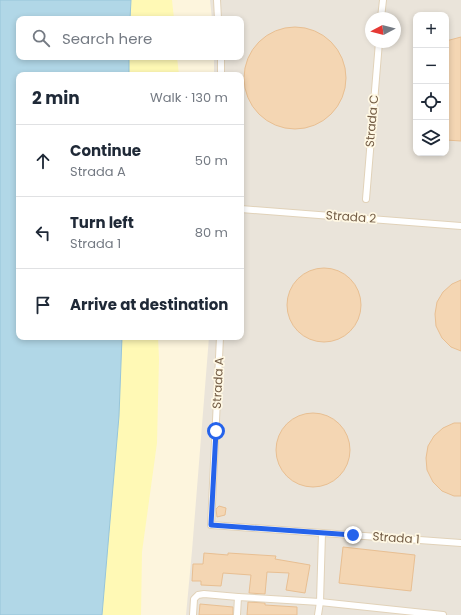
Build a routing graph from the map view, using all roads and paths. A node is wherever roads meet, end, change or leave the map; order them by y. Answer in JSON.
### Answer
{"nodes":[{"id":1,"x":217,"y":0,"type":"edge"},
{"id":2,"x":383,"y":0,"type":"edge"},
{"id":3,"x":382,"y":12,"type":"edge"},
{"id":4,"x":218,"y":16,"type":"edge"},
{"id":5,"x":379,"y":48,"type":"edge"},
{"id":6,"x":221,"y":60,"type":"edge"},
{"id":7,"x":221,"y":72,"type":"edge"},
{"id":8,"x":366,"y":200,"type":"dead end"},
{"id":9,"x":244,"y":209,"type":"edge"},
{"id":10,"x":461,"y":226,"type":"edge"},
{"id":11,"x":220,"y":340,"type":"edge"},
{"id":12,"x":211,"y":525,"type":"joint"},
{"id":13,"x":322,"y":533,"type":"junction"},
{"id":14,"x":461,"y":543,"type":"edge"},
{"id":15,"x":238,"y":597,"type":"junction"},
{"id":16,"x":320,"y":602,"type":"junction"},
{"id":17,"x":193,"y":615,"type":"edge"},
{"id":18,"x":237,"y":615,"type":"edge"},
{"id":19,"x":318,"y":615,"type":"edge"},
{"id":20,"x":443,"y":615,"type":"edge"}],
"edges":[{"from":1,"to":4,"type":"lane"},
{"from":2,"to":3,"type":"lane"},
{"from":5,"to":8,"type":"lane","name":"Strada C"},
{"from":6,"to":7,"type":"lane"},
{"from":9,"to":10,"type":"lane","name":"Strada 2"},
{"from":11,"to":12,"type":"lane","name":"Strada A"},
{"from":12,"to":13,"type":"lane","name":"Strada 1"},
{"from":13,"to":14,"type":"lane","name":"Strada 1"},
{"from":13,"to":16,"type":"lane"},
{"from":15,"to":16,"type":"lane"},
{"from":15,"to":17,"type":"lane"},
{"from":15,"to":18,"type":"lane"},
{"from":16,"to":19,"type":"lane"},
{"from":16,"to":20,"type":"lane"}]}
